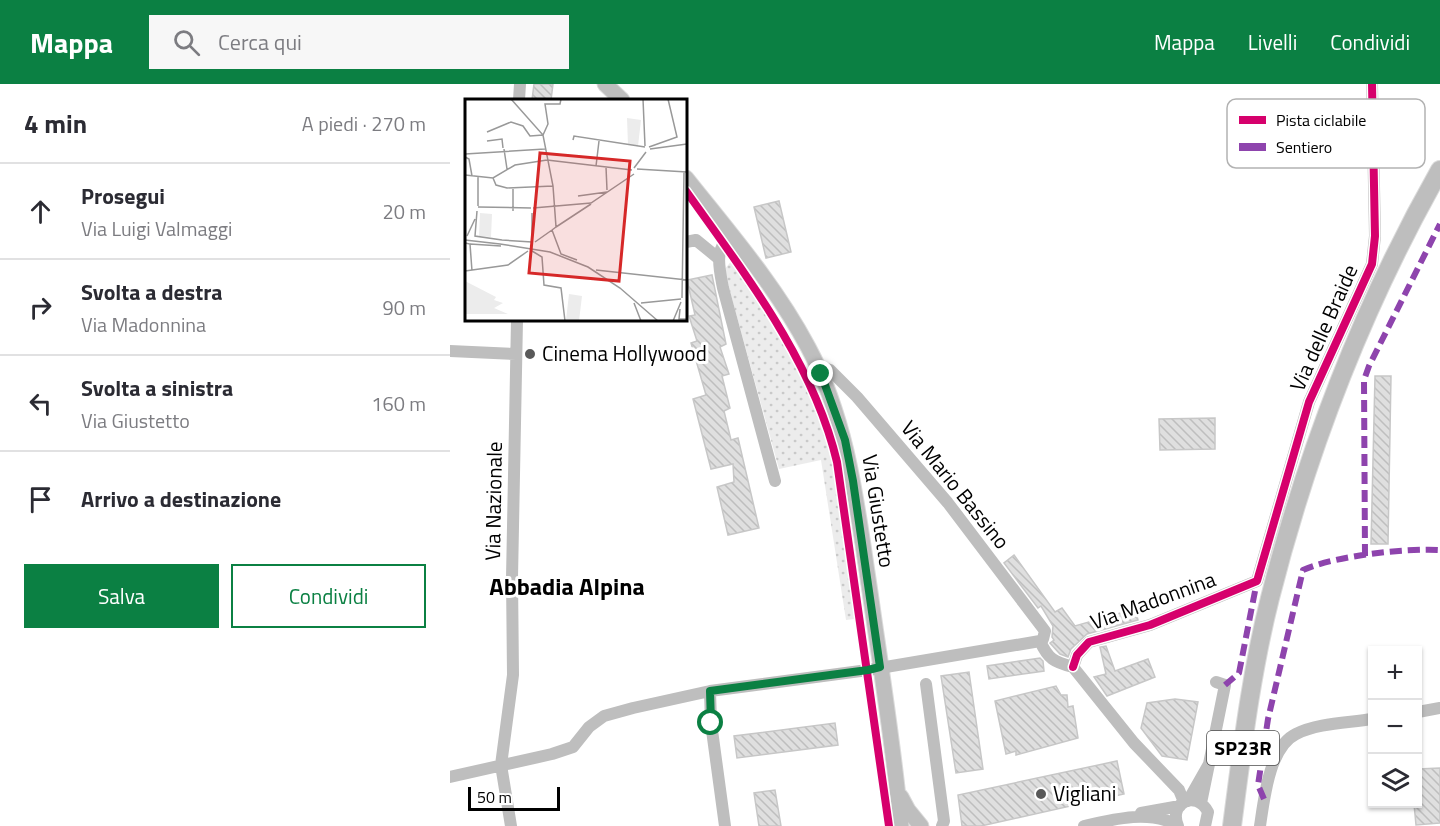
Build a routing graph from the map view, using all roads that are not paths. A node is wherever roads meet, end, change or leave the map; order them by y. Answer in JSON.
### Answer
{"nodes":[{"id":1,"x":520,"y":84,"type":"edge"},
{"id":2,"x":606,"y":84,"type":"edge"},
{"id":3,"x":1372,"y":84,"type":"edge"},
{"id":4,"x":519,"y":99,"type":"edge"},
{"id":5,"x":621,"y":99,"type":"edge"},
{"id":6,"x":1372,"y":99,"type":"edge"},
{"id":7,"x":1374,"y":168,"type":"edge"},
{"id":8,"x":1440,"y":170,"type":"edge"},
{"id":9,"x":687,"y":179,"type":"edge"},
{"id":10,"x":1440,"y":194,"type":"edge"},
{"id":11,"x":731,"y":234,"type":"junction"},
{"id":12,"x":687,"y":242,"type":"edge"},
{"id":13,"x":718,"y":258,"type":"junction"},
{"id":14,"x":517,"y":321,"type":"edge"},
{"id":15,"x":450,"y":351,"type":"edge"},
{"id":16,"x":516,"y":354,"type":"junction"},
{"id":17,"x":817,"y":366,"type":"junction"},
{"id":18,"x":775,"y":481,"type":"dead end"},
{"id":19,"x":1257,"y":581,"type":"joint"},
{"id":20,"x":1040,"y":641,"type":"junction"},
{"id":21,"x":880,"y":667,"type":"junction"},
{"id":22,"x":1073,"y":667,"type":"junction"},
{"id":23,"x":1216,"y":682,"type":"dead end"},
{"id":24,"x":926,"y":684,"type":"dead end"},
{"id":25,"x":710,"y":691,"type":"junction"},
{"id":26,"x":1440,"y":708,"type":"edge"},
{"id":27,"x":1422,"y":711,"type":"edge"},
{"id":28,"x":1368,"y":720,"type":"edge"},
{"id":29,"x":1209,"y":764,"type":"junction"},
{"id":30,"x":501,"y":765,"type":"junction"},
{"id":31,"x":450,"y":777,"type":"edge"},
{"id":32,"x":897,"y":789,"type":"junction"},
{"id":33,"x":1184,"y":803,"type":"junction"},
{"id":34,"x":1201,"y":803,"type":"junction"},
{"id":35,"x":1113,"y":819,"type":"junction"},
{"id":36,"x":511,"y":826,"type":"edge"},
{"id":37,"x":725,"y":826,"type":"edge"},
{"id":38,"x":901,"y":826,"type":"edge"},
{"id":39,"x":921,"y":826,"type":"edge"},
{"id":40,"x":931,"y":826,"type":"edge"},
{"id":41,"x":942,"y":826,"type":"edge"},
{"id":42,"x":1084,"y":826,"type":"edge"},
{"id":43,"x":1178,"y":826,"type":"edge"},
{"id":44,"x":1205,"y":826,"type":"edge"},
{"id":45,"x":1232,"y":826,"type":"edge"},
{"id":46,"x":1241,"y":826,"type":"edge"},
{"id":47,"x":1260,"y":826,"type":"edge"}],
"edges":[{"from":1,"to":4,"type":"street"},
{"from":2,"to":5,"type":"main road"},
{"from":3,"to":6,"type":"street","name":"Via delle Braide"},
{"from":7,"to":19,"type":"street","name":"Via delle Braide"},
{"from":8,"to":45,"type":"highway","number":"SP23R"},
{"from":9,"to":11,"type":"main road","name":"Via Giustetto"},
{"from":10,"to":46,"type":"highway","number":"SP23R"},
{"from":11,"to":13,"type":"street"},
{"from":11,"to":17,"type":"main road","name":"Via Giustetto"},
{"from":12,"to":13,"type":"street"},
{"from":13,"to":18,"type":"street"},
{"from":14,"to":16,"type":"street","name":"Via Nazionale"},
{"from":15,"to":16,"type":"street"},
{"from":16,"to":30,"type":"street","name":"Via Nazionale"},
{"from":17,"to":20,"type":"street","name":"Via Mario Bassino"},
{"from":17,"to":21,"type":"main road","name":"Via Giustetto"},
{"from":19,"to":22,"type":"street","name":"Via Madonnina"},
{"from":20,"to":21,"type":"street"},
{"from":20,"to":22,"type":"street"},
{"from":21,"to":25,"type":"street"},
{"from":21,"to":32,"type":"main road","name":"Via Giustetto"},
{"from":22,"to":33,"type":"street"},
{"from":23,"to":29,"type":"street"},
{"from":24,"to":41,"type":"street"},
{"from":25,"to":30,"type":"street"},
{"from":25,"to":37,"type":"street"},
{"from":26,"to":27,"type":"street"},
{"from":28,"to":47,"type":"street"},
{"from":29,"to":33,"type":"street"},
{"from":29,"to":34,"type":"street"},
{"from":30,"to":31,"type":"street"},
{"from":30,"to":36,"type":"street","name":"Via Nazionale"},
{"from":32,"to":38,"type":"main road","name":"Via Giustetto"},
{"from":32,"to":39,"type":"main road","name":"Via Giustetto"},
{"from":33,"to":34,"type":"street"},
{"from":33,"to":35,"type":"street"},
{"from":33,"to":43,"type":"street"},
{"from":34,"to":44,"type":"street"},
{"from":35,"to":42,"type":"street"},
{"from":35,"to":43,"type":"street"},
{"from":39,"to":40,"type":"main road"}]}
